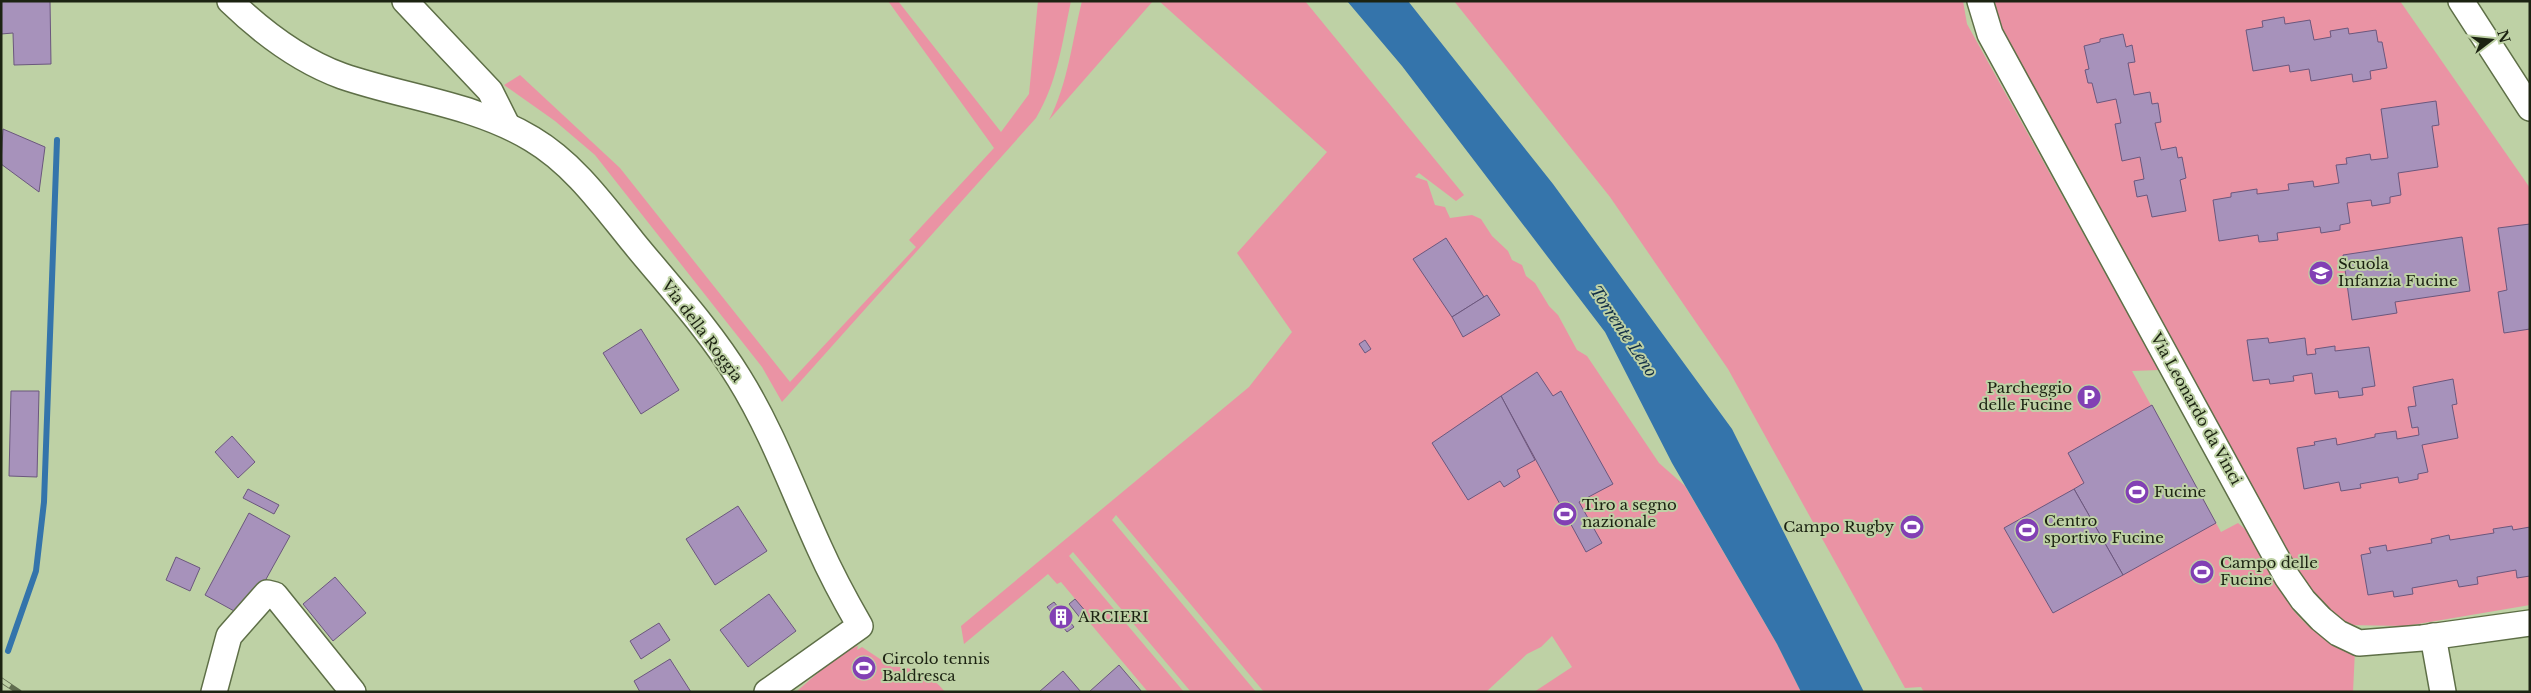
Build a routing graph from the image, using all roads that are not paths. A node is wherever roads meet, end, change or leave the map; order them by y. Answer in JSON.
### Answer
{"nodes":[{"id":1,"x":230,"y":1,"type":"edge"},
{"id":2,"x":405,"y":1,"type":"edge"},
{"id":3,"x":1980,"y":1,"type":"edge"},
{"id":4,"x":2461,"y":1,"type":"edge"},
{"id":5,"x":2530,"y":108,"type":"edge"},
{"id":6,"x":507,"y":125,"type":"junction"},
{"id":7,"x":2530,"y":623,"type":"edge"},
{"id":8,"x":2433,"y":636,"type":"junction"},
{"id":9,"x":214,"y":692,"type":"edge"},
{"id":10,"x":353,"y":692,"type":"edge"},
{"id":11,"x":767,"y":692,"type":"edge"},
{"id":12,"x":2443,"y":692,"type":"edge"}],
"edges":[{"from":1,"to":6,"type":"street"},
{"from":2,"to":6,"type":"street"},
{"from":3,"to":8,"type":"street","name":"Via Leonardo da Vinci"},
{"from":4,"to":5,"type":"street"},
{"from":6,"to":11,"type":"street","name":"Via della Roggia"},
{"from":7,"to":8,"type":"street","name":"Via Leonardo da Vinci"},
{"from":8,"to":12,"type":"street"},
{"from":9,"to":10,"type":"street"}]}
